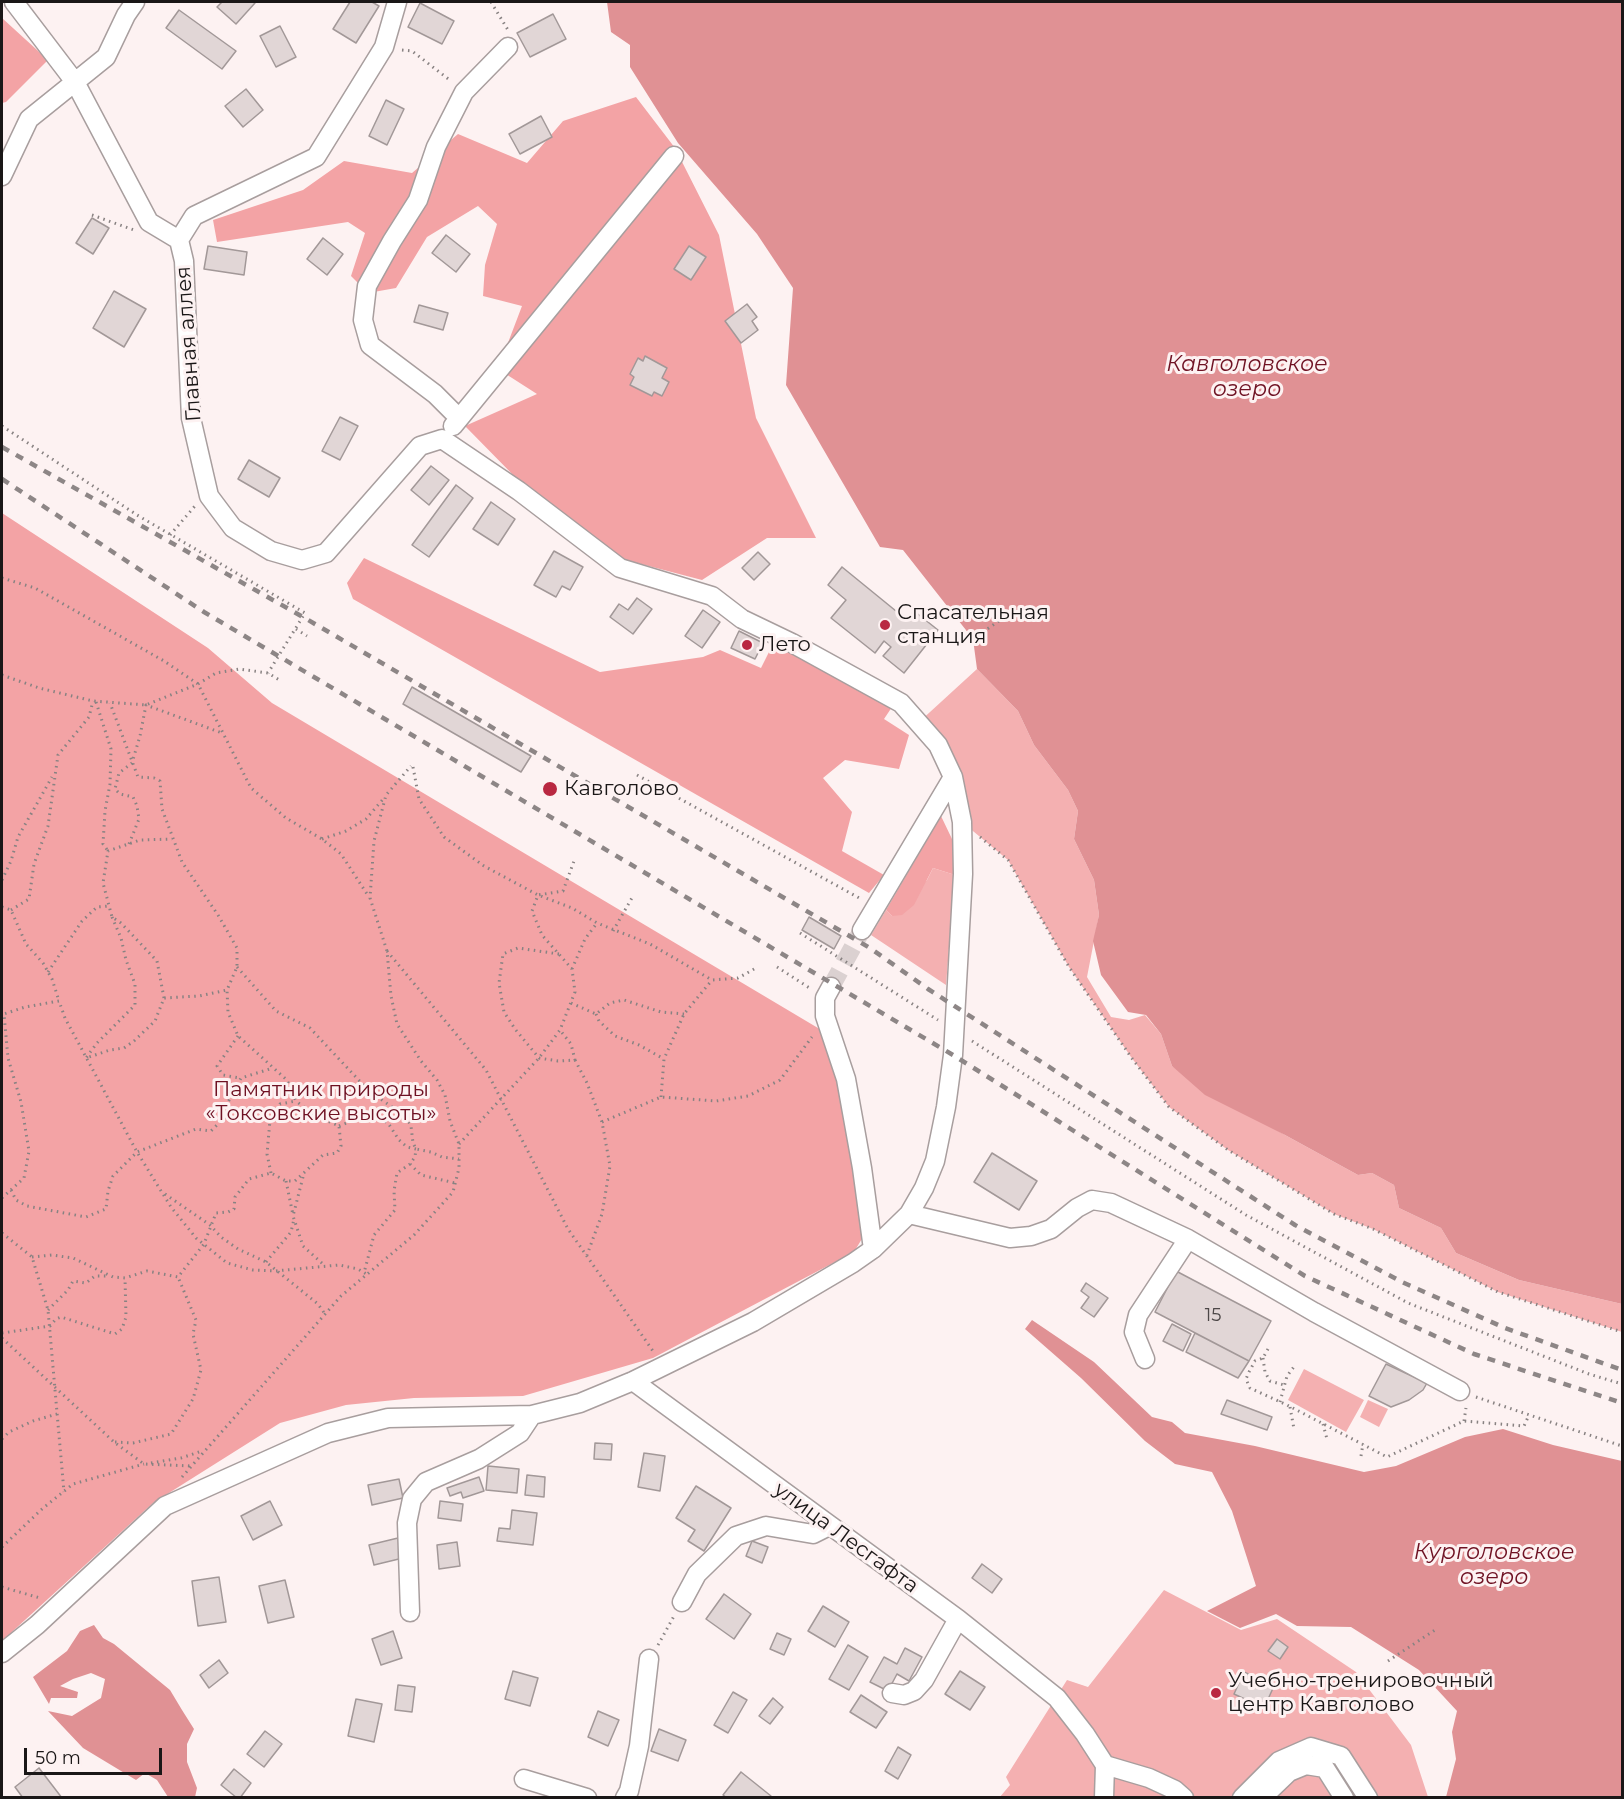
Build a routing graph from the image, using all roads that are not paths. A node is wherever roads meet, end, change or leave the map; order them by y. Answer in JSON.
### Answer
{"nodes":[{"id":1,"x":14,"y":2,"type":"edge"},
{"id":2,"x":135,"y":2,"type":"edge"},
{"id":3,"x":397,"y":2,"type":"edge"},
{"id":4,"x":508,"y":47,"type":"road end"},
{"id":5,"x":75,"y":82,"type":"junction"},
{"id":6,"x":674,"y":156,"type":"dead end"},
{"id":7,"x":2,"y":176,"type":"edge"},
{"id":8,"x":179,"y":240,"type":"junction"},
{"id":9,"x":459,"y":418,"type":"junction"},
{"id":10,"x":442,"y":439,"type":"junction"},
{"id":11,"x":953,"y":777,"type":"junction"},
{"id":12,"x":862,"y":930,"type":"tunnel mouth"},
{"id":13,"x":827,"y":1000,"type":"tunnel mouth"},
{"id":14,"x":909,"y":1214,"type":"junction"},
{"id":15,"x":1188,"y":1239,"type":"junction"},
{"id":16,"x":873,"y":1249,"type":"junction"},
{"id":17,"x":1145,"y":1359,"type":"dead end"},
{"id":18,"x":633,"y":1380,"type":"junction"},
{"id":19,"x":1460,"y":1391,"type":"road end"},
{"id":20,"x":532,"y":1415,"type":"junction"},
{"id":21,"x":830,"y":1526,"type":"junction"},
{"id":22,"x":682,"y":1602,"type":"road end"},
{"id":23,"x":410,"y":1612,"type":"dead end"},
{"id":24,"x":958,"y":1619,"type":"junction"},
{"id":25,"x":2,"y":1653,"type":"edge"},
{"id":26,"x":650,"y":1659,"type":"road end"},
{"id":27,"x":892,"y":1693,"type":"dead end"},
{"id":28,"x":1105,"y":1765,"type":"junction"},
{"id":29,"x":524,"y":1779,"type":"dead end"},
{"id":30,"x":587,"y":1797,"type":"edge"},
{"id":31,"x":625,"y":1797,"type":"edge"},
{"id":32,"x":1104,"y":1797,"type":"edge"},
{"id":33,"x":1184,"y":1797,"type":"edge"},
{"id":34,"x":1242,"y":1797,"type":"edge"},
{"id":35,"x":1262,"y":1797,"type":"edge"},
{"id":36,"x":1344,"y":1797,"type":"edge"},
{"id":37,"x":1368,"y":1797,"type":"edge"}],
"edges":[{"from":1,"to":5,"type":"street"},
{"from":2,"to":5,"type":"street"},
{"from":3,"to":8,"type":"street"},
{"from":4,"to":9,"type":"street"},
{"from":5,"to":7,"type":"street"},
{"from":5,"to":8,"type":"street","name":"Главная аллея"},
{"from":6,"to":9,"type":"street"},
{"from":8,"to":10,"type":"street","name":"Главная аллея"},
{"from":9,"to":10,"type":"street"},
{"from":10,"to":11,"type":"street"},
{"from":11,"to":12,"type":"street"},
{"from":11,"to":14,"type":"street"},
{"from":13,"to":16,"type":"street"},
{"from":14,"to":15,"type":"street"},
{"from":14,"to":16,"type":"street"},
{"from":15,"to":17,"type":"street"},
{"from":15,"to":19,"type":"street"},
{"from":16,"to":18,"type":"street"},
{"from":18,"to":20,"type":"street"},
{"from":18,"to":21,"type":"street","name":"улица Лесгафта"},
{"from":20,"to":23,"type":"street"},
{"from":20,"to":25,"type":"street"},
{"from":21,"to":22,"type":"street"},
{"from":21,"to":24,"type":"street","name":"улица Лесгафта"},
{"from":24,"to":27,"type":"street"},
{"from":24,"to":28,"type":"street","name":"улица Лесгафта"},
{"from":26,"to":31,"type":"street"},
{"from":28,"to":32,"type":"street"},
{"from":28,"to":33,"type":"street"},
{"from":29,"to":30,"type":"street"},
{"from":34,"to":37,"type":"street"},
{"from":35,"to":36,"type":"street"}]}
